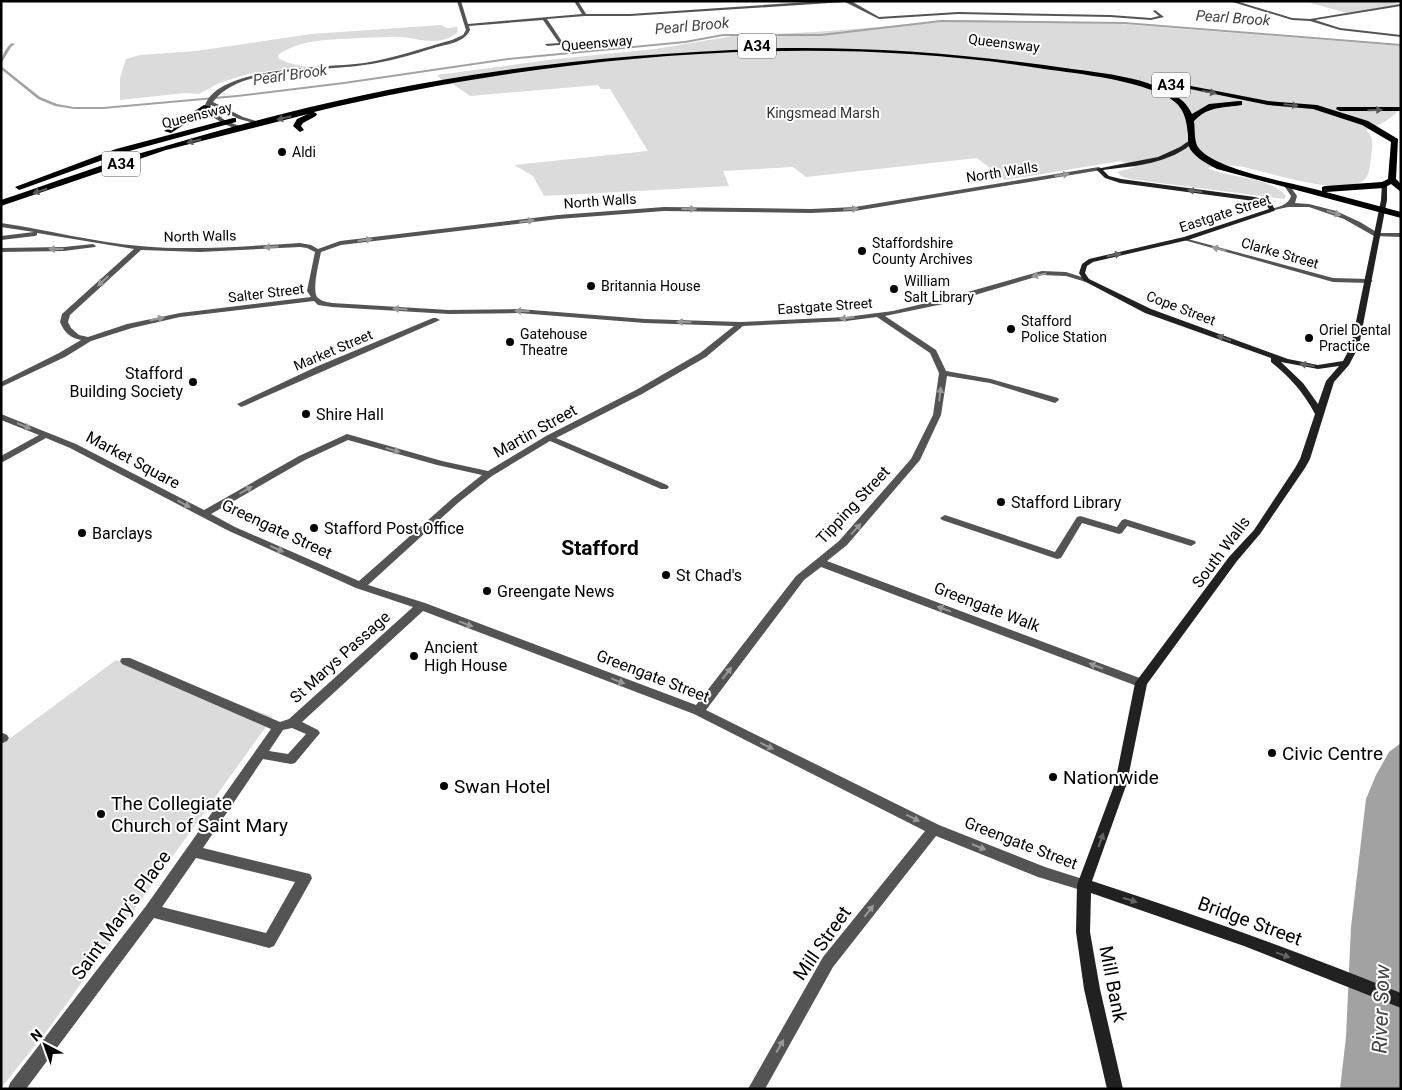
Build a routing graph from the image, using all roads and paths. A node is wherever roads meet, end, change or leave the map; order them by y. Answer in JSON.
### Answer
{"nodes":[{"id":1,"x":459,"y":1,"type":"edge"},
{"id":2,"x":576,"y":1,"type":"edge"},
{"id":3,"x":1231,"y":1,"type":"edge"},
{"id":4,"x":1401,"y":4,"type":"edge"},
{"id":5,"x":1154,"y":10,"type":"dead end"},
{"id":6,"x":585,"y":15,"type":"junction"},
{"id":7,"x":545,"y":19,"type":"junction"},
{"id":8,"x":1310,"y":20,"type":"junction"},
{"id":9,"x":468,"y":25,"type":"junction"},
{"id":10,"x":1401,"y":36,"type":"edge"},
{"id":11,"x":580,"y":43,"type":"dead end"},
{"id":12,"x":562,"y":44,"type":"junction"},
{"id":13,"x":546,"y":45,"type":"dead end"},
{"id":14,"x":1268,"y":103,"type":"junction"},
{"id":15,"x":208,"y":105,"type":"junction"},
{"id":16,"x":1314,"y":107,"type":"junction"},
{"id":17,"x":323,"y":108,"type":"junction"},
{"id":18,"x":1401,"y":109,"type":"edge"},
{"id":19,"x":241,"y":118,"type":"junction"},
{"id":20,"x":1190,"y":120,"type":"junction"},
{"id":21,"x":224,"y":122,"type":"junction"},
{"id":22,"x":260,"y":124,"type":"junction"},
{"id":23,"x":242,"y":128,"type":"junction"},
{"id":24,"x":300,"y":130,"type":"dead end"},
{"id":25,"x":1401,"y":132,"type":"edge"},
{"id":26,"x":251,"y":134,"type":"dead end"},
{"id":27,"x":218,"y":135,"type":"junction"},
{"id":28,"x":1192,"y":141,"type":"junction"},
{"id":29,"x":1395,"y":141,"type":"junction"},
{"id":30,"x":147,"y":142,"type":"junction"},
{"id":31,"x":1099,"y":170,"type":"junction"},
{"id":32,"x":1267,"y":179,"type":"junction"},
{"id":33,"x":1388,"y":182,"type":"junction"},
{"id":34,"x":1286,"y":184,"type":"junction"},
{"id":35,"x":1401,"y":189,"type":"edge"},
{"id":36,"x":1,"y":193,"type":"edge"},
{"id":37,"x":1,"y":203,"type":"edge"},
{"id":38,"x":1288,"y":205,"type":"junction"},
{"id":39,"x":1382,"y":209,"type":"junction"},
{"id":40,"x":1272,"y":210,"type":"junction"},
{"id":41,"x":1401,"y":215,"type":"edge"},
{"id":42,"x":1,"y":226,"type":"edge"},
{"id":43,"x":31,"y":232,"type":"junction"},
{"id":44,"x":1376,"y":235,"type":"junction"},
{"id":45,"x":1401,"y":235,"type":"edge"},
{"id":46,"x":1,"y":238,"type":"edge"},
{"id":47,"x":1186,"y":239,"type":"junction"},
{"id":48,"x":104,"y":244,"type":"junction"},
{"id":49,"x":139,"y":248,"type":"junction"},
{"id":50,"x":1,"y":250,"type":"edge"},
{"id":51,"x":318,"y":251,"type":"junction"},
{"id":52,"x":1086,"y":280,"type":"junction"},
{"id":53,"x":1369,"y":281,"type":"junction"},
{"id":54,"x":316,"y":299,"type":"junction"},
{"id":55,"x":449,"y":312,"type":"joint"},
{"id":56,"x":878,"y":315,"type":"junction"},
{"id":57,"x":436,"y":320,"type":"dead end"},
{"id":58,"x":741,"y":324,"type":"junction"},
{"id":59,"x":88,"y":339,"type":"junction"},
{"id":60,"x":1269,"y":356,"type":"junction"},
{"id":61,"x":1346,"y":363,"type":"junction"},
{"id":62,"x":943,"y":373,"type":"junction"},
{"id":63,"x":1,"y":385,"type":"edge"},
{"id":64,"x":1055,"y":400,"type":"dead end"},
{"id":65,"x":240,"y":404,"type":"dead end"},
{"id":66,"x":1319,"y":414,"type":"junction"},
{"id":67,"x":1,"y":417,"type":"edge"},
{"id":68,"x":46,"y":435,"type":"junction"},
{"id":69,"x":549,"y":438,"type":"junction"},
{"id":70,"x":1,"y":460,"type":"edge"},
{"id":71,"x":489,"y":474,"type":"junction"},
{"id":72,"x":664,"y":487,"type":"dead end"},
{"id":73,"x":203,"y":515,"type":"junction"},
{"id":74,"x":945,"y":518,"type":"dead end"},
{"id":75,"x":1191,"y":543,"type":"dead end"},
{"id":76,"x":820,"y":562,"type":"junction"},
{"id":77,"x":360,"y":586,"type":"junction"},
{"id":78,"x":421,"y":606,"type":"junction"},
{"id":79,"x":126,"y":661,"type":"dead end"},
{"id":80,"x":1141,"y":683,"type":"junction"},
{"id":81,"x":698,"y":711,"type":"junction"},
{"id":82,"x":293,"y":723,"type":"junction"},
{"id":83,"x":279,"y":727,"type":"junction"},
{"id":84,"x":260,"y":754,"type":"junction"},
{"id":85,"x":934,"y":829,"type":"junction"},
{"id":86,"x":193,"y":851,"type":"junction"},
{"id":87,"x":1084,"y":885,"type":"junction"},
{"id":88,"x":151,"y":911,"type":"junction"},
{"id":89,"x":1401,"y":1001,"type":"edge"},
{"id":90,"x":16,"y":1089,"type":"edge"},
{"id":91,"x":756,"y":1089,"type":"edge"},
{"id":92,"x":1115,"y":1089,"type":"edge"}],
"edges":[{"from":1,"to":9,"type":"street"},
{"from":2,"to":6,"type":"street"},
{"from":3,"to":8,"type":"street"},
{"from":4,"to":8,"type":"street"},
{"from":5,"to":6,"type":"street"},
{"from":6,"to":7,"type":"street"},
{"from":7,"to":9,"type":"street"},
{"from":7,"to":12,"type":"street"},
{"from":8,"to":10,"type":"street"},
{"from":9,"to":15,"type":"street"},
{"from":11,"to":12,"type":"street"},
{"from":12,"to":13,"type":"street"},
{"from":14,"to":16,"type":"highway","name":"Queensway","one_way":true},
{"from":19,"to":14,"type":"highway","name":"Queensway","number":"A34","one_way":true},
{"from":14,"to":20,"type":"highway","name":"Queensway"},
{"from":15,"to":19,"type":"street"},
{"from":15,"to":21,"type":"street"},
{"from":15,"to":30,"type":"highway"},
{"from":16,"to":18,"type":"highway","one_way":true},
{"from":16,"to":29,"type":"highway","name":"Queensway"},
{"from":17,"to":20,"type":"highway","name":"Queensway","number":"A34"},
{"from":17,"to":22,"type":"highway","name":"Queensway","number":"A34","one_way":true},
{"from":17,"to":24,"type":"highway"},
{"from":19,"to":21,"type":"highway","name":"Queensway","number":"A34"},
{"from":19,"to":22,"type":"street"},
{"from":20,"to":28,"type":"highway","name":"Queensway"},
{"from":21,"to":23,"type":"street"},
{"from":21,"to":30,"type":"highway","name":"Queensway","number":"A34"},
{"from":22,"to":23,"type":"highway","name":"Queensway","number":"A34"},
{"from":23,"to":27,"type":"highway","name":"Queensway","number":"A34"},
{"from":25,"to":29,"type":"highway"},
{"from":26,"to":27,"type":"highway"},
{"from":27,"to":37,"type":"highway","name":"Queensway","number":"A34","one_way":true},
{"from":28,"to":31,"type":"street","name":"North Walls"},
{"from":28,"to":32,"type":"highway","name":"Queensway"},
{"from":29,"to":33,"type":"highway"},
{"from":30,"to":36,"type":"highway","name":"Queensway","number":"A34"},
{"from":40,"to":31,"type":"street","one_way":true},
{"from":51,"to":31,"type":"street","name":"North Walls","one_way":true},
{"from":32,"to":33,"type":"highway","name":"Queensway"},
{"from":32,"to":34,"type":"highway","name":"Queensway"},
{"from":33,"to":35,"type":"highway"},
{"from":33,"to":39,"type":"street","name":"South Walls"},
{"from":34,"to":38,"type":"street","name":"Eastgate Street"},
{"from":34,"to":39,"type":"highway","name":"Queensway"},
{"from":38,"to":40,"type":"street","name":"Eastgate Street"},
{"from":38,"to":44,"type":"street","name":"Eastgate Street","one_way":true},
{"from":39,"to":41,"type":"highway","name":"Queensway"},
{"from":39,"to":44,"type":"street","name":"South Walls"},
{"from":40,"to":47,"type":"street","name":"Eastgate Street"},
{"from":42,"to":43,"type":"street","name":"North Walls"},
{"from":43,"to":46,"type":"street","name":"North Walls"},
{"from":43,"to":48,"type":"street","name":"North Walls"},
{"from":43,"to":50,"type":"street","name":"North Walls"},
{"from":44,"to":45,"type":"street"},
{"from":44,"to":53,"type":"street","name":"South Walls"},
{"from":52,"to":47,"type":"street","name":"Eastgate Street","one_way":true},
{"from":53,"to":47,"type":"street","name":"Clarke Street","one_way":true},
{"from":48,"to":49,"type":"street","name":"North Walls"},
{"from":48,"to":50,"type":"street","name":"North Walls","one_way":true},
{"from":51,"to":49,"type":"street","name":"North Walls","one_way":true},
{"from":49,"to":59,"type":"street","one_way":true},
{"from":51,"to":54,"type":"street"},
{"from":52,"to":56,"type":"street","name":"Eastgate Street","one_way":true},
{"from":60,"to":52,"type":"street","name":"Cope Street","one_way":true},
{"from":53,"to":61,"type":"street","name":"South Walls"},
{"from":55,"to":54,"type":"street","name":"Salter Street","one_way":true},
{"from":59,"to":54,"type":"street","name":"Salter Street","one_way":true},
{"from":58,"to":55,"type":"street","name":"Eastgate Street","one_way":true},
{"from":56,"to":58,"type":"street","name":"Eastgate Street","one_way":true},
{"from":56,"to":62,"type":"street"},
{"from":57,"to":65,"type":"street","name":"Market Street"},
{"from":58,"to":69,"type":"street","name":"Martin Street"},
{"from":59,"to":63,"type":"street","name":"Salter Street"},
{"from":61,"to":60,"type":"street","name":"Cope Street","one_way":true},
{"from":60,"to":66,"type":"street","name":"Cope Street"},
{"from":61,"to":66,"type":"street","name":"South Walls"},
{"from":62,"to":64,"type":"street"},
{"from":76,"to":62,"type":"street","name":"Tipping Street","one_way":true},
{"from":66,"to":80,"type":"street","name":"South Walls"},
{"from":67,"to":68,"type":"street","name":"Market Square","one_way":true},
{"from":68,"to":70,"type":"street"},
{"from":68,"to":73,"type":"street","name":"Market Square","one_way":true},
{"from":69,"to":71,"type":"street","name":"Martin Street"},
{"from":69,"to":72,"type":"street"},
{"from":73,"to":71,"type":"street","one_way":true},
{"from":71,"to":77,"type":"street","name":"Martin Street"},
{"from":73,"to":77,"type":"street","name":"Greengate Street","one_way":true},
{"from":74,"to":75,"type":"street"},
{"from":80,"to":76,"type":"street","name":"Greengate Walk","one_way":true},
{"from":81,"to":76,"type":"street","name":"Tipping Street","one_way":true},
{"from":77,"to":78,"type":"street","name":"Greengate Street"},
{"from":78,"to":81,"type":"street","name":"Greengate Street","one_way":true},
{"from":78,"to":82,"type":"street","name":"St Marys Passage"},
{"from":79,"to":83,"type":"street"},
{"from":87,"to":80,"type":"street","name":"South Walls","one_way":true},
{"from":81,"to":85,"type":"street","name":"Greengate Street","one_way":true},
{"from":82,"to":83,"type":"street","name":"St Marys Passage"},
{"from":82,"to":84,"type":"street"},
{"from":83,"to":84,"type":"street","name":"Saint Mary's Place"},
{"from":84,"to":86,"type":"street","name":"Saint Mary's Place"},
{"from":85,"to":87,"type":"street","name":"Greengate Street","one_way":true},
{"from":91,"to":85,"type":"street","name":"Mill Street","one_way":true},
{"from":86,"to":88,"type":"street","name":"Saint Mary's Place"},
{"from":86,"to":88,"type":"street"},
{"from":87,"to":89,"type":"street","name":"Bridge Street","one_way":true},
{"from":87,"to":92,"type":"street","name":"Mill Bank"},
{"from":88,"to":90,"type":"street","name":"Saint Mary's Place"}]}
